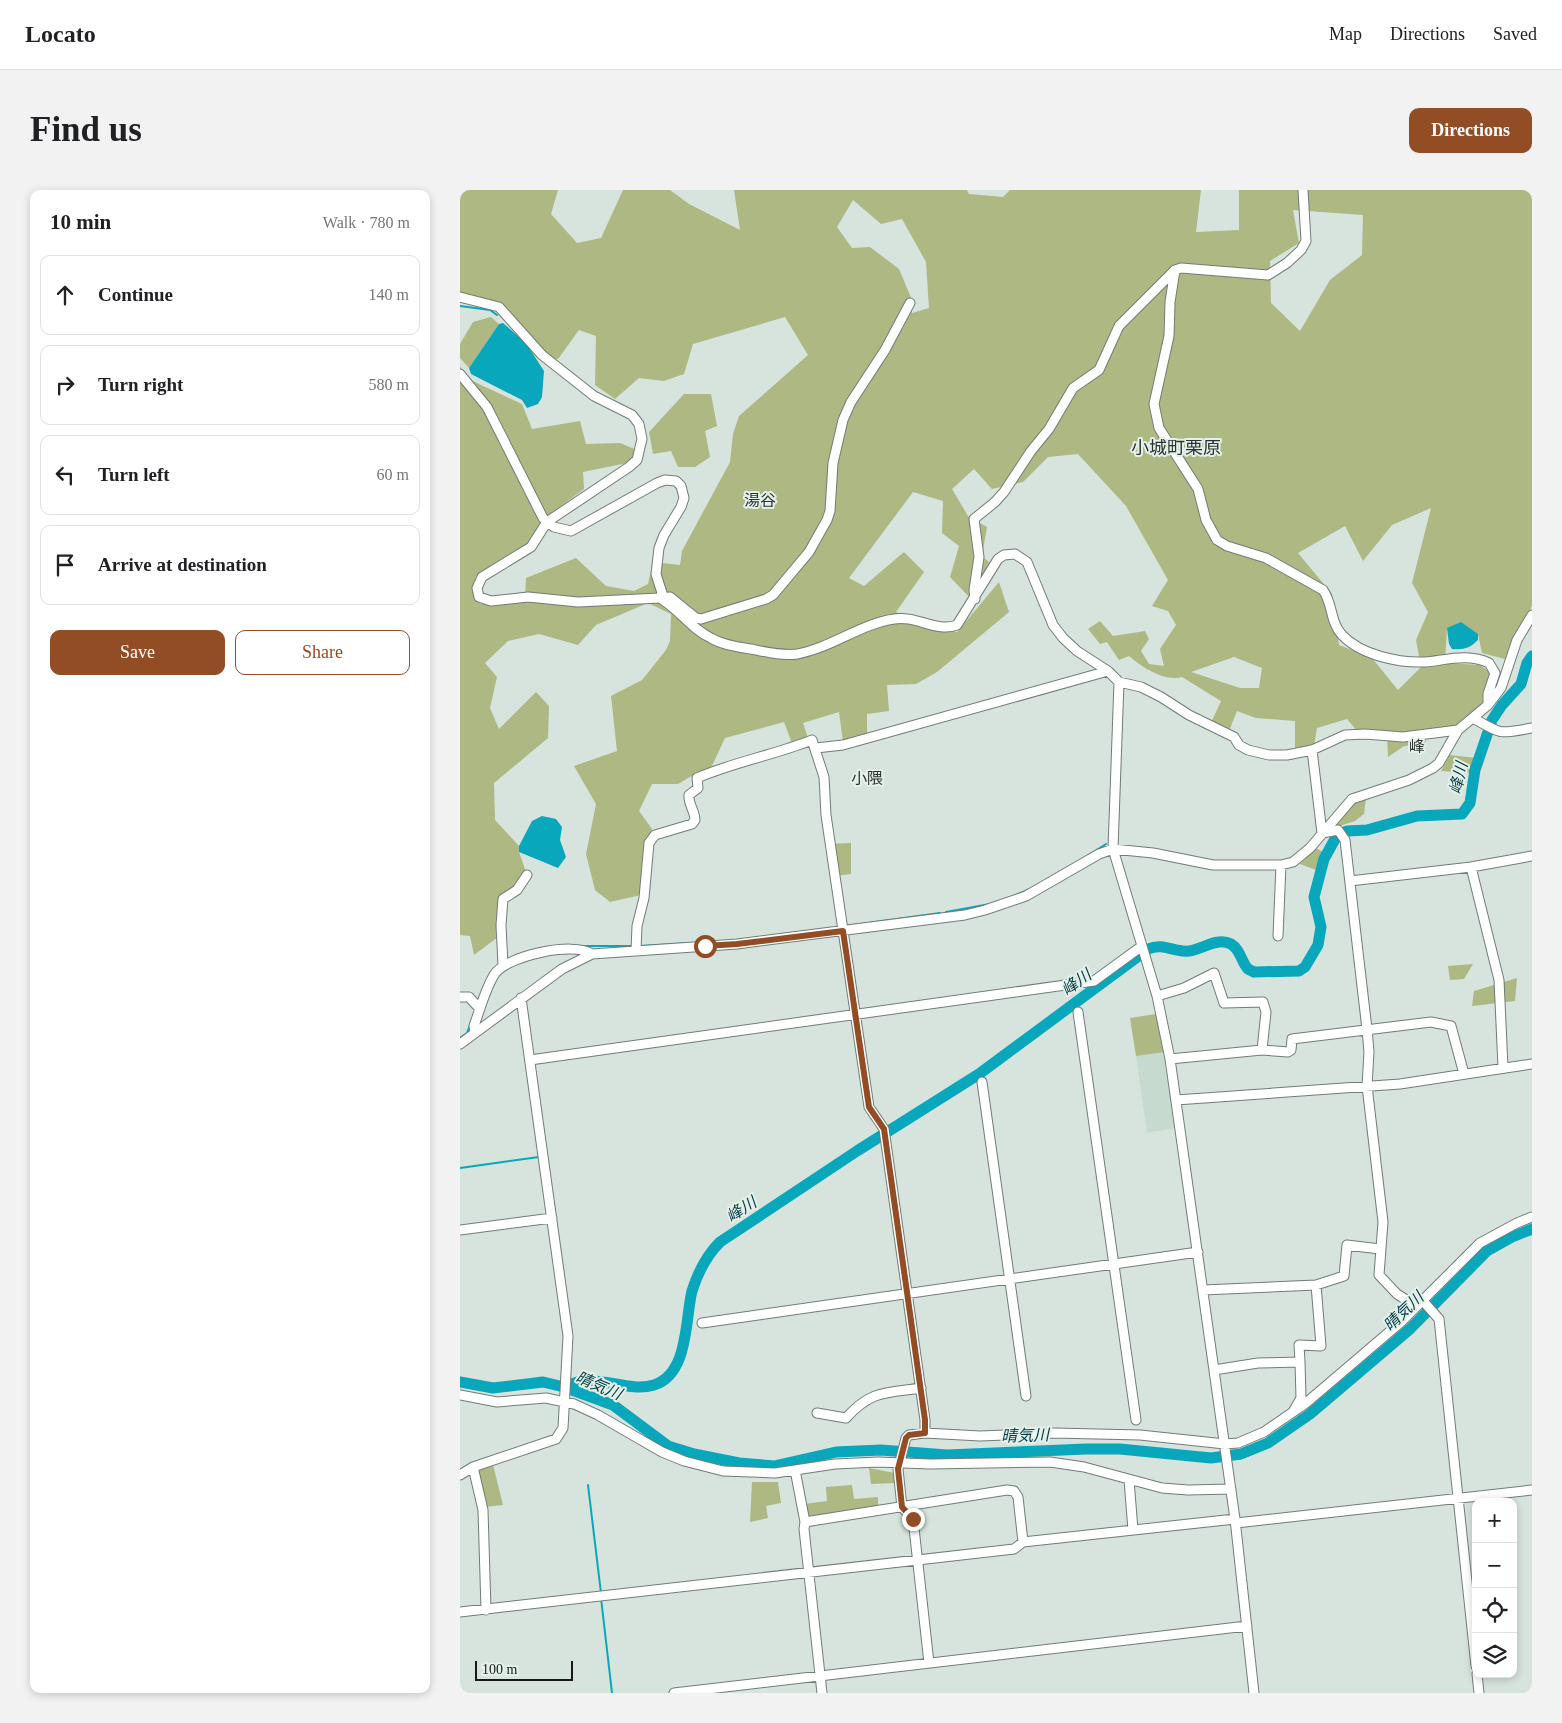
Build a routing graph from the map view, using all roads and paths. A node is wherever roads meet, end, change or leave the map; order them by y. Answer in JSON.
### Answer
{"nodes":[{"id":1,"x":1302,"y":190,"type":"edge"},
{"id":2,"x":1175,"y":270,"type":"junction"},
{"id":3,"x":460,"y":297,"type":"edge"},
{"id":4,"x":910,"y":303,"type":"dead end"},
{"id":5,"x":460,"y":374,"type":"edge"},
{"id":6,"x":547,"y":522,"type":"junction"},
{"id":7,"x":660,"y":598,"type":"junction"},
{"id":8,"x":975,"y":599,"type":"junction"},
{"id":9,"x":1532,"y":614,"type":"edge"},
{"id":10,"x":1108,"y":671,"type":"junction"},
{"id":11,"x":1118,"y":682,"type":"junction"},
{"id":12,"x":1488,"y":705,"type":"junction"},
{"id":13,"x":1473,"y":718,"type":"junction"},
{"id":14,"x":1532,"y":728,"type":"edge"},
{"id":15,"x":1458,"y":730,"type":"junction"},
{"id":16,"x":816,"y":748,"type":"junction"},
{"id":17,"x":1312,"y":750,"type":"junction"},
{"id":18,"x":1322,"y":833,"type":"junction"},
{"id":19,"x":1113,"y":849,"type":"junction"},
{"id":20,"x":1532,"y":856,"type":"edge"},
{"id":21,"x":1281,"y":865,"type":"junction"},
{"id":22,"x":1470,"y":867,"type":"junction"},
{"id":23,"x":527,"y":875,"type":"dead end"},
{"id":24,"x":1350,"y":881,"type":"junction"},
{"id":25,"x":843,"y":931,"type":"junction"},
{"id":26,"x":1278,"y":936,"type":"dead end"},
{"id":27,"x":1142,"y":946,"type":"junction"},
{"id":28,"x":636,"y":950,"type":"junction"},
{"id":29,"x":592,"y":954,"type":"junction"},
{"id":30,"x":503,"y":964,"type":"junction"},
{"id":31,"x":1157,"y":996,"type":"junction"},
{"id":32,"x":460,"y":997,"type":"edge"},
{"id":33,"x":521,"y":998,"type":"junction"},
{"id":34,"x":480,"y":1009,"type":"junction"},
{"id":35,"x":1078,"y":1012,"type":"dead end"},
{"id":36,"x":855,"y":1015,"type":"junction"},
{"id":37,"x":1368,"y":1030,"type":"junction"},
{"id":38,"x":475,"y":1032,"type":"junction"},
{"id":39,"x":460,"y":1044,"type":"edge"},
{"id":40,"x":1262,"y":1050,"type":"junction"},
{"id":41,"x":1170,"y":1058,"type":"junction"},
{"id":42,"x":530,"y":1060,"type":"junction"},
{"id":43,"x":1532,"y":1064,"type":"edge"},
{"id":44,"x":1503,"y":1067,"type":"junction"},
{"id":45,"x":1464,"y":1074,"type":"junction"},
{"id":46,"x":982,"y":1082,"type":"dead end"},
{"id":47,"x":1367,"y":1086,"type":"junction"},
{"id":48,"x":1176,"y":1100,"type":"junction"},
{"id":49,"x":1532,"y":1217,"type":"edge"},
{"id":50,"x":552,"y":1218,"type":"junction"},
{"id":51,"x":460,"y":1230,"type":"edge"},
{"id":52,"x":1380,"y":1248,"type":"junction"},
{"id":53,"x":1198,"y":1252,"type":"junction"},
{"id":54,"x":1114,"y":1263,"type":"junction"},
{"id":55,"x":1010,"y":1278,"type":"junction"},
{"id":56,"x":1316,"y":1285,"type":"junction"},
{"id":57,"x":1203,"y":1290,"type":"junction"},
{"id":58,"x":907,"y":1292,"type":"junction"},
{"id":59,"x":1421,"y":1304,"type":"junction"},
{"id":60,"x":702,"y":1323,"type":"dead end"},
{"id":61,"x":1300,"y":1362,"type":"junction"},
{"id":62,"x":1214,"y":1370,"type":"junction"},
{"id":63,"x":921,"y":1388,"type":"junction"},
{"id":64,"x":460,"y":1395,"type":"edge"},
{"id":65,"x":1026,"y":1396,"type":"dead end"},
{"id":66,"x":564,"y":1400,"type":"junction"},
{"id":67,"x":817,"y":1413,"type":"dead end"},
{"id":68,"x":1293,"y":1413,"type":"junction"},
{"id":69,"x":1136,"y":1420,"type":"dead end"},
{"id":70,"x":925,"y":1433,"type":"junction"},
{"id":71,"x":1225,"y":1444,"type":"junction"},
{"id":72,"x":901,"y":1460,"type":"junction"},
{"id":73,"x":473,"y":1467,"type":"junction"},
{"id":74,"x":795,"y":1470,"type":"junction"},
{"id":75,"x":460,"y":1475,"type":"edge"},
{"id":76,"x":1129,"y":1480,"type":"junction"},
{"id":77,"x":1231,"y":1489,"type":"junction"},
{"id":78,"x":1532,"y":1490,"type":"edge"},
{"id":79,"x":1458,"y":1498,"type":"junction"},
{"id":80,"x":902,"y":1507,"type":"junction"},
{"id":81,"x":1235,"y":1521,"type":"junction"},
{"id":82,"x":805,"y":1522,"type":"junction"},
{"id":83,"x":1133,"y":1530,"type":"junction"},
{"id":84,"x":1023,"y":1542,"type":"junction"},
{"id":85,"x":917,"y":1560,"type":"junction"},
{"id":86,"x":808,"y":1573,"type":"junction"},
{"id":87,"x":486,"y":1610,"type":"junction"},
{"id":88,"x":460,"y":1612,"type":"edge"},
{"id":89,"x":1247,"y":1626,"type":"junction"},
{"id":90,"x":1472,"y":1633,"type":"edge"},
{"id":91,"x":929,"y":1663,"type":"junction"},
{"id":92,"x":820,"y":1676,"type":"junction"},
{"id":93,"x":1477,"y":1678,"type":"edge"},
{"id":94,"x":674,"y":1693,"type":"edge"},
{"id":95,"x":822,"y":1693,"type":"edge"},
{"id":96,"x":1254,"y":1693,"type":"edge"},
{"id":97,"x":1479,"y":1693,"type":"edge"}],
"edges":[{"from":1,"to":2,"type":"street"},
{"from":2,"to":8,"type":"street"},
{"from":2,"to":12,"type":"street"},
{"from":3,"to":6,"type":"street"},
{"from":4,"to":7,"type":"street"},
{"from":5,"to":6,"type":"street"},
{"from":6,"to":7,"type":"street"},
{"from":6,"to":7,"type":"street"},
{"from":7,"to":8,"type":"street"},
{"from":8,"to":10,"type":"street"},
{"from":9,"to":12,"type":"street"},
{"from":10,"to":11,"type":"street"},
{"from":10,"to":16,"type":"street"},
{"from":11,"to":17,"type":"street"},
{"from":11,"to":19,"type":"street"},
{"from":12,"to":13,"type":"street"},
{"from":13,"to":14,"type":"street"},
{"from":13,"to":15,"type":"street"},
{"from":15,"to":17,"type":"street"},
{"from":15,"to":18,"type":"street"},
{"from":16,"to":25,"type":"street"},
{"from":16,"to":28,"type":"street"},
{"from":17,"to":18,"type":"street"},
{"from":18,"to":21,"type":"street"},
{"from":18,"to":24,"type":"street"},
{"from":19,"to":21,"type":"street"},
{"from":19,"to":25,"type":"street"},
{"from":19,"to":27,"type":"street"},
{"from":20,"to":22,"type":"street"},
{"from":21,"to":26,"type":"street"},
{"from":22,"to":24,"type":"street"},
{"from":22,"to":44,"type":"street"},
{"from":23,"to":30,"type":"street"},
{"from":24,"to":37,"type":"street"},
{"from":25,"to":28,"type":"street"},
{"from":25,"to":36,"type":"street"},
{"from":27,"to":31,"type":"street"},
{"from":27,"to":36,"type":"street"},
{"from":28,"to":29,"type":"street"},
{"from":29,"to":30,"type":"street"},
{"from":29,"to":33,"type":"street"},
{"from":30,"to":34,"type":"street"},
{"from":31,"to":40,"type":"street"},
{"from":31,"to":41,"type":"street"},
{"from":32,"to":34,"type":"street"},
{"from":33,"to":38,"type":"street"},
{"from":33,"to":42,"type":"street"},
{"from":34,"to":38,"type":"street"},
{"from":35,"to":54,"type":"street"},
{"from":36,"to":42,"type":"street"},
{"from":36,"to":58,"type":"street"},
{"from":37,"to":40,"type":"street"},
{"from":37,"to":45,"type":"street"},
{"from":37,"to":47,"type":"street"},
{"from":38,"to":39,"type":"street"},
{"from":40,"to":41,"type":"street"},
{"from":41,"to":48,"type":"street"},
{"from":42,"to":50,"type":"street"},
{"from":43,"to":44,"type":"street"},
{"from":44,"to":45,"type":"street"},
{"from":45,"to":47,"type":"street"},
{"from":46,"to":55,"type":"street"},
{"from":47,"to":48,"type":"street"},
{"from":47,"to":52,"type":"street"},
{"from":48,"to":53,"type":"street"},
{"from":49,"to":59,"type":"street"},
{"from":50,"to":51,"type":"street"},
{"from":50,"to":66,"type":"street"},
{"from":52,"to":56,"type":"street"},
{"from":52,"to":59,"type":"street"},
{"from":53,"to":54,"type":"street"},
{"from":53,"to":57,"type":"street"},
{"from":54,"to":55,"type":"street"},
{"from":54,"to":69,"type":"street"},
{"from":55,"to":58,"type":"street"},
{"from":55,"to":65,"type":"street"},
{"from":56,"to":57,"type":"street"},
{"from":56,"to":61,"type":"street"},
{"from":57,"to":62,"type":"street"},
{"from":58,"to":60,"type":"street"},
{"from":58,"to":63,"type":"street"},
{"from":59,"to":68,"type":"street"},
{"from":59,"to":79,"type":"street"},
{"from":61,"to":62,"type":"street"},
{"from":61,"to":68,"type":"street"},
{"from":62,"to":71,"type":"street"},
{"from":63,"to":67,"type":"street"},
{"from":63,"to":70,"type":"street"},
{"from":64,"to":66,"type":"street"},
{"from":66,"to":73,"type":"street"},
{"from":66,"to":74,"type":"street"},
{"from":68,"to":71,"type":"street"},
{"from":70,"to":71,"type":"street"},
{"from":70,"to":72,"type":"street"},
{"from":71,"to":77,"type":"street"},
{"from":72,"to":74,"type":"street"},
{"from":72,"to":76,"type":"street"},
{"from":72,"to":80,"type":"street"},
{"from":73,"to":75,"type":"street"},
{"from":73,"to":87,"type":"street"},
{"from":74,"to":82,"type":"street"},
{"from":76,"to":77,"type":"street"},
{"from":76,"to":83,"type":"street"},
{"from":77,"to":81,"type":"street"},
{"from":78,"to":79,"type":"street"},
{"from":79,"to":81,"type":"street"},
{"from":79,"to":90,"type":"street"},
{"from":80,"to":82,"type":"street"},
{"from":80,"to":84,"type":"street"},
{"from":80,"to":85,"type":"street"},
{"from":81,"to":83,"type":"street"},
{"from":81,"to":89,"type":"street"},
{"from":82,"to":86,"type":"street"},
{"from":83,"to":84,"type":"street"},
{"from":84,"to":85,"type":"street"},
{"from":85,"to":86,"type":"street"},
{"from":85,"to":91,"type":"street"},
{"from":86,"to":87,"type":"street"},
{"from":86,"to":92,"type":"street"},
{"from":87,"to":88,"type":"street"},
{"from":89,"to":91,"type":"street"},
{"from":89,"to":96,"type":"street"},
{"from":91,"to":92,"type":"street"},
{"from":92,"to":94,"type":"street"},
{"from":92,"to":95,"type":"street"},
{"from":93,"to":97,"type":"street"}]}
